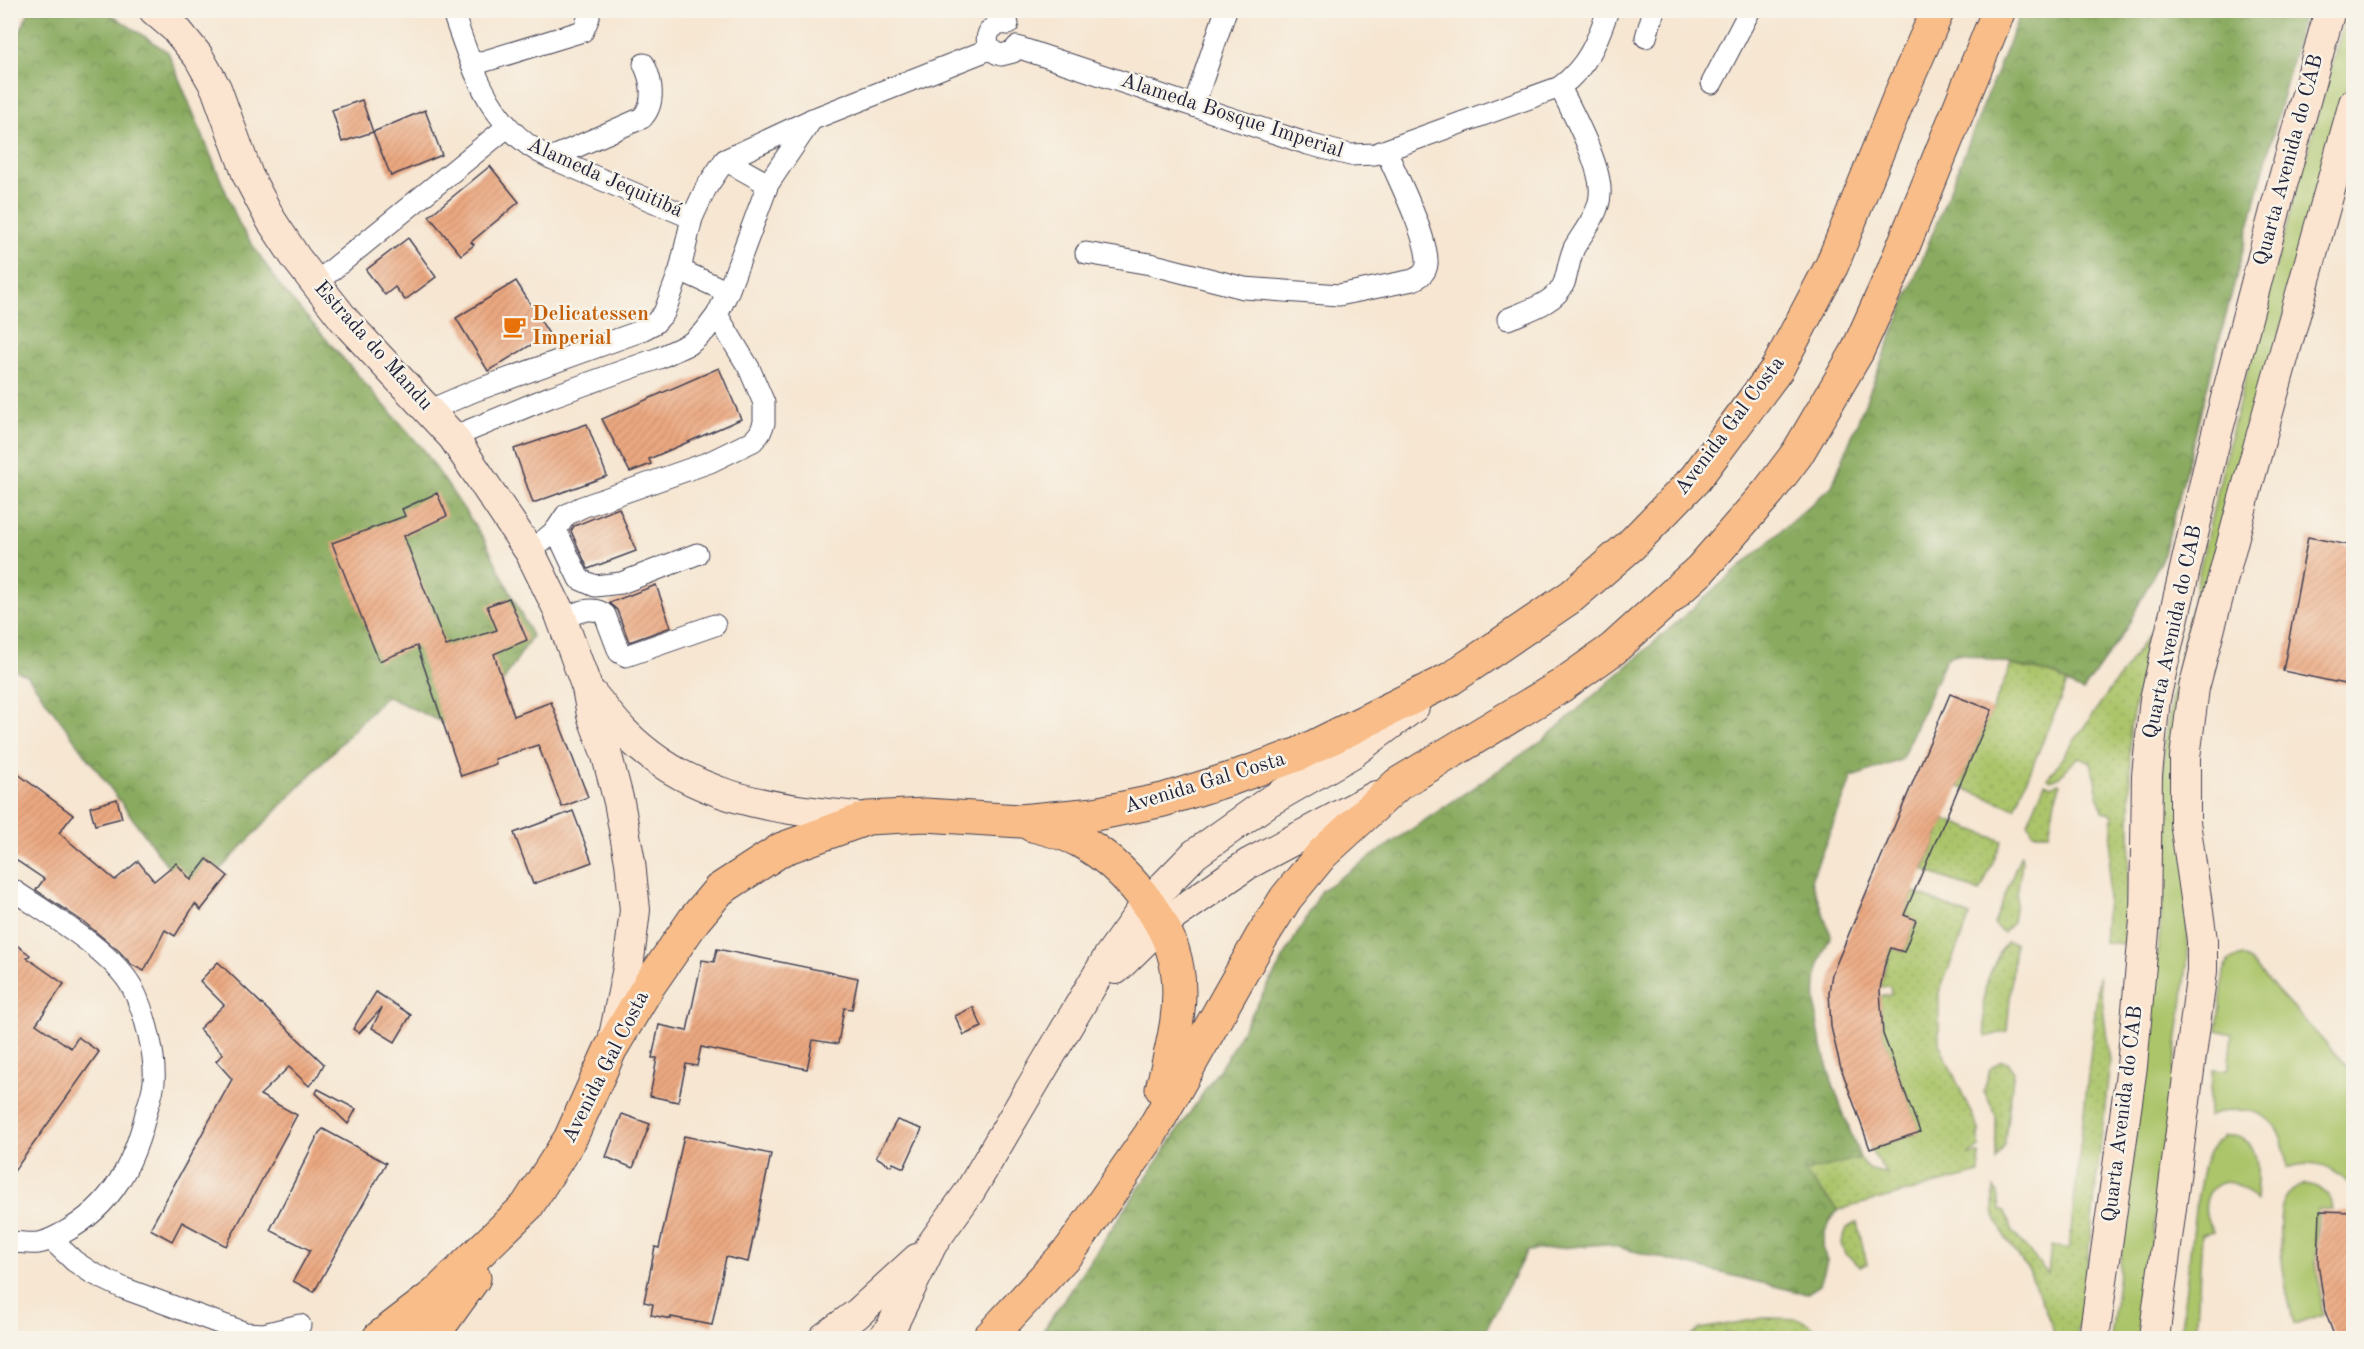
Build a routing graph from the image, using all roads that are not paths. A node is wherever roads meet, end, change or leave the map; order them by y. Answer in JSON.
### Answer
{"nodes":[{"id":1,"x":153,"y":10,"type":"edge"},
{"id":2,"x":452,"y":10,"type":"edge"},
{"id":3,"x":588,"y":10,"type":"edge"},
{"id":4,"x":1226,"y":10,"type":"edge"},
{"id":5,"x":1608,"y":10,"type":"edge"},
{"id":6,"x":1654,"y":10,"type":"edge"},
{"id":7,"x":1750,"y":10,"type":"edge"},
{"id":8,"x":1938,"y":10,"type":"edge"},
{"id":9,"x":1999,"y":10,"type":"edge"},
{"id":10,"x":2330,"y":10,"type":"edge"},
{"id":11,"x":999,"y":18,"type":"edge"},
{"id":12,"x":1646,"y":37,"type":"dead end"},
{"id":13,"x":1017,"y":47,"type":"junction"},
{"id":14,"x":990,"y":49,"type":"junction"},
{"id":15,"x":644,"y":64,"type":"dead end"},
{"id":16,"x":472,"y":65,"type":"junction"},
{"id":17,"x":1712,"y":83,"type":"dead end"},
{"id":18,"x":1560,"y":87,"type":"junction"},
{"id":19,"x":2354,"y":103,"type":"edge"},
{"id":20,"x":1194,"y":105,"type":"junction"},
{"id":21,"x":813,"y":119,"type":"junction"},
{"id":22,"x":507,"y":127,"type":"junction"},
{"id":23,"x":1386,"y":151,"type":"junction"},
{"id":24,"x":550,"y":158,"type":"junction"},
{"id":25,"x":725,"y":160,"type":"junction"},
{"id":26,"x":768,"y":184,"type":"junction"},
{"id":27,"x":692,"y":218,"type":"junction"},
{"id":28,"x":1086,"y":253,"type":"dead end"},
{"id":29,"x":680,"y":270,"type":"junction"},
{"id":30,"x":316,"y":284,"type":"junction"},
{"id":31,"x":728,"y":292,"type":"junction"},
{"id":32,"x":717,"y":315,"type":"junction"},
{"id":33,"x":1508,"y":320,"type":"dead end"},
{"id":34,"x":430,"y":410,"type":"junction"},
{"id":35,"x":453,"y":437,"type":"junction"},
{"id":36,"x":556,"y":530,"type":"junction"},
{"id":37,"x":530,"y":552,"type":"junction"},
{"id":38,"x":697,"y":554,"type":"dead end"},
{"id":39,"x":561,"y":618,"type":"junction"},
{"id":40,"x":715,"y":625,"type":"dead end"},
{"id":41,"x":1450,"y":679,"type":"junction"},
{"id":42,"x":587,"y":688,"type":"junction"},
{"id":43,"x":1398,"y":784,"type":"junction"},
{"id":44,"x":868,"y":818,"type":"junction"},
{"id":45,"x":1020,"y":821,"type":"junction"},
{"id":46,"x":10,"y":888,"type":"edge"},
{"id":47,"x":1155,"y":913,"type":"junction"},
{"id":48,"x":610,"y":1050,"type":"junction"},
{"id":49,"x":1150,"y":1135,"type":"junction"},
{"id":50,"x":526,"y":1206,"type":"junction"},
{"id":51,"x":51,"y":1239,"type":"junction"},
{"id":52,"x":10,"y":1242,"type":"edge"},
{"id":53,"x":932,"y":1244,"type":"junction"},
{"id":54,"x":300,"y":1325,"type":"dead end"},
{"id":55,"x":378,"y":1338,"type":"edge"},
{"id":56,"x":430,"y":1338,"type":"edge"},
{"id":57,"x":824,"y":1338,"type":"edge"},
{"id":58,"x":883,"y":1338,"type":"edge"},
{"id":59,"x":989,"y":1338,"type":"edge"},
{"id":60,"x":2094,"y":1338,"type":"edge"},
{"id":61,"x":2154,"y":1338,"type":"edge"}],
"edges":[{"from":1,"to":30,"type":"main road","name":"Estrada do Mandu"},
{"from":2,"to":16,"type":"street","name":"Alameda Jequitibá"},
{"from":3,"to":16,"type":"street"},
{"from":4,"to":20,"type":"street"},
{"from":5,"to":18,"type":"street","name":"Alameda Bosque Imperial"},
{"from":6,"to":12,"type":"street"},
{"from":7,"to":17,"type":"street"},
{"from":8,"to":41,"type":"main road","name":"Avenida Gal Costa"},
{"from":9,"to":43,"type":"main road"},
{"from":10,"to":60,"type":"main road","name":"Quarta Avenida do CAB"},
{"from":11,"to":13,"type":"street"},
{"from":11,"to":14,"type":"street"},
{"from":13,"to":14,"type":"street","name":"Alameda Bosque Imperial"},
{"from":13,"to":20,"type":"street","name":"Alameda Bosque Imperial"},
{"from":14,"to":21,"type":"street","name":"Alameda Bosque Imperial"},
{"from":15,"to":24,"type":"street"},
{"from":16,"to":22,"type":"street","name":"Alameda Jequitibá"},
{"from":18,"to":23,"type":"street","name":"Alameda Bosque Imperial"},
{"from":18,"to":33,"type":"street"},
{"from":19,"to":61,"type":"main road","name":"Quarta Avenida do CAB"},
{"from":20,"to":23,"type":"street","name":"Alameda Bosque Imperial"},
{"from":21,"to":25,"type":"street","name":"Alameda Bosque Imperial"},
{"from":21,"to":26,"type":"street"},
{"from":22,"to":24,"type":"street","name":"Alameda Jequitibá"},
{"from":22,"to":30,"type":"street"},
{"from":23,"to":28,"type":"street"},
{"from":24,"to":27,"type":"street","name":"Alameda Jequitibá"},
{"from":25,"to":26,"type":"street"},
{"from":25,"to":27,"type":"street"},
{"from":26,"to":31,"type":"street"},
{"from":27,"to":29,"type":"street"},
{"from":29,"to":31,"type":"street"},
{"from":29,"to":34,"type":"street"},
{"from":30,"to":34,"type":"main road","name":"Estrada do Mandu"},
{"from":31,"to":32,"type":"street"},
{"from":32,"to":35,"type":"street"},
{"from":32,"to":36,"type":"street"},
{"from":34,"to":35,"type":"main road","name":"Estrada do Mandu"},
{"from":35,"to":37,"type":"main road","name":"Estrada do Mandu"},
{"from":36,"to":37,"type":"street"},
{"from":36,"to":38,"type":"street"},
{"from":37,"to":39,"type":"main road","name":"Estrada do Mandu"},
{"from":39,"to":40,"type":"street"},
{"from":39,"to":42,"type":"main road","name":"Estrada do Mandu"},
{"from":41,"to":45,"type":"main road","name":"Avenida Gal Costa"},
{"from":41,"to":47,"type":"main road"},
{"from":42,"to":44,"type":"main road","name":"Estrada do Mandu"},
{"from":42,"to":48,"type":"main road","name":"Estrada do Mandu"},
{"from":43,"to":47,"type":"main road"},
{"from":43,"to":49,"type":"main road"},
{"from":44,"to":45,"type":"main road","name":"Avenida Gal Costa"},
{"from":44,"to":48,"type":"main road","name":"Avenida Gal Costa"},
{"from":45,"to":47,"type":"main road"},
{"from":46,"to":51,"type":"street"},
{"from":47,"to":49,"type":"main road"},
{"from":47,"to":53,"type":"main road"},
{"from":48,"to":50,"type":"main road","name":"Avenida Gal Costa"},
{"from":49,"to":59,"type":"main road"},
{"from":50,"to":55,"type":"main road","name":"Avenida Gal Costa"},
{"from":50,"to":56,"type":"main road"},
{"from":51,"to":52,"type":"street"},
{"from":51,"to":54,"type":"street"},
{"from":53,"to":57,"type":"main road"},
{"from":53,"to":58,"type":"main road"}]}
